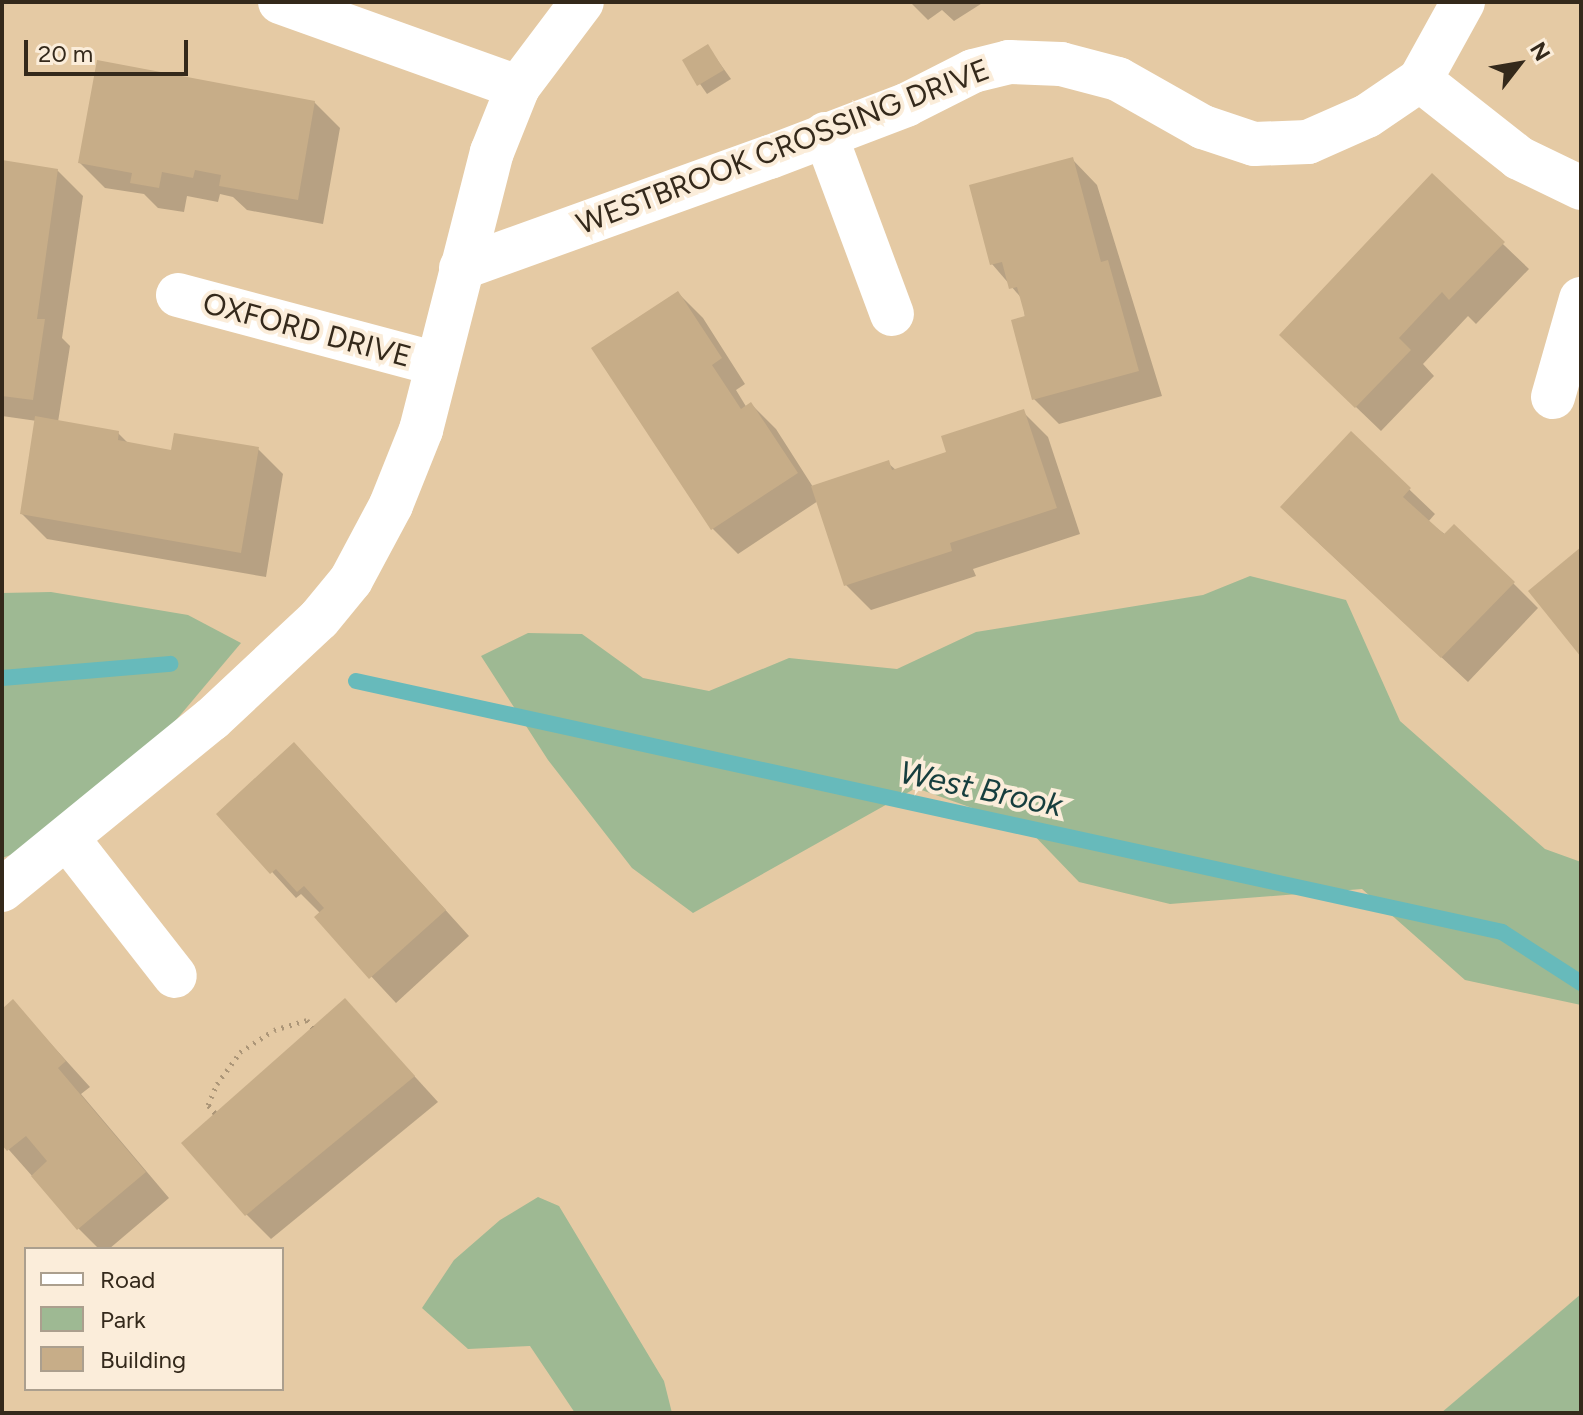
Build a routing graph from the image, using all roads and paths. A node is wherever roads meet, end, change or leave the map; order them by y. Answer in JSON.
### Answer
{"nodes":[{"id":1,"x":582,"y":2,"type":"edge"},
{"id":2,"x":1463,"y":2,"type":"edge"},
{"id":3,"x":292,"y":3,"type":"edge"},
{"id":4,"x":1420,"y":80,"type":"junction"},
{"id":5,"x":518,"y":87,"type":"junction"},
{"id":6,"x":825,"y":134,"type":"junction"},
{"id":7,"x":1581,"y":188,"type":"edge"},
{"id":8,"x":461,"y":268,"type":"junction"},
{"id":9,"x":178,"y":295,"type":"dead end"},
{"id":10,"x":1581,"y":299,"type":"edge"},
{"id":11,"x":892,"y":314,"type":"dead end"},
{"id":12,"x":437,"y":364,"type":"junction"},
{"id":13,"x":1553,"y":397,"type":"dead end"},
{"id":14,"x":67,"y":838,"type":"junction"},
{"id":15,"x":2,"y":890,"type":"edge"},
{"id":16,"x":175,"y":976,"type":"dead end"},
{"id":17,"x":312,"y":1027,"type":"dead end"},
{"id":18,"x":215,"y":1113,"type":"dead end"}],
"edges":[{"from":1,"to":5,"type":"street"},
{"from":2,"to":4,"type":"street","name":"WESTBROOK CROSSING DRIVE"},
{"from":3,"to":5,"type":"street"},
{"from":4,"to":6,"type":"street","name":"WESTBROOK CROSSING DRIVE"},
{"from":4,"to":7,"type":"street"},
{"from":5,"to":8,"type":"street"},
{"from":6,"to":8,"type":"street","name":"WESTBROOK CROSSING DRIVE"},
{"from":6,"to":11,"type":"street"},
{"from":8,"to":12,"type":"street"},
{"from":9,"to":12,"type":"street","name":"OXFORD DRIVE"},
{"from":10,"to":13,"type":"street"},
{"from":12,"to":14,"type":"street"},
{"from":14,"to":15,"type":"street"},
{"from":14,"to":16,"type":"street"},
{"from":17,"to":18,"type":"path"}]}
